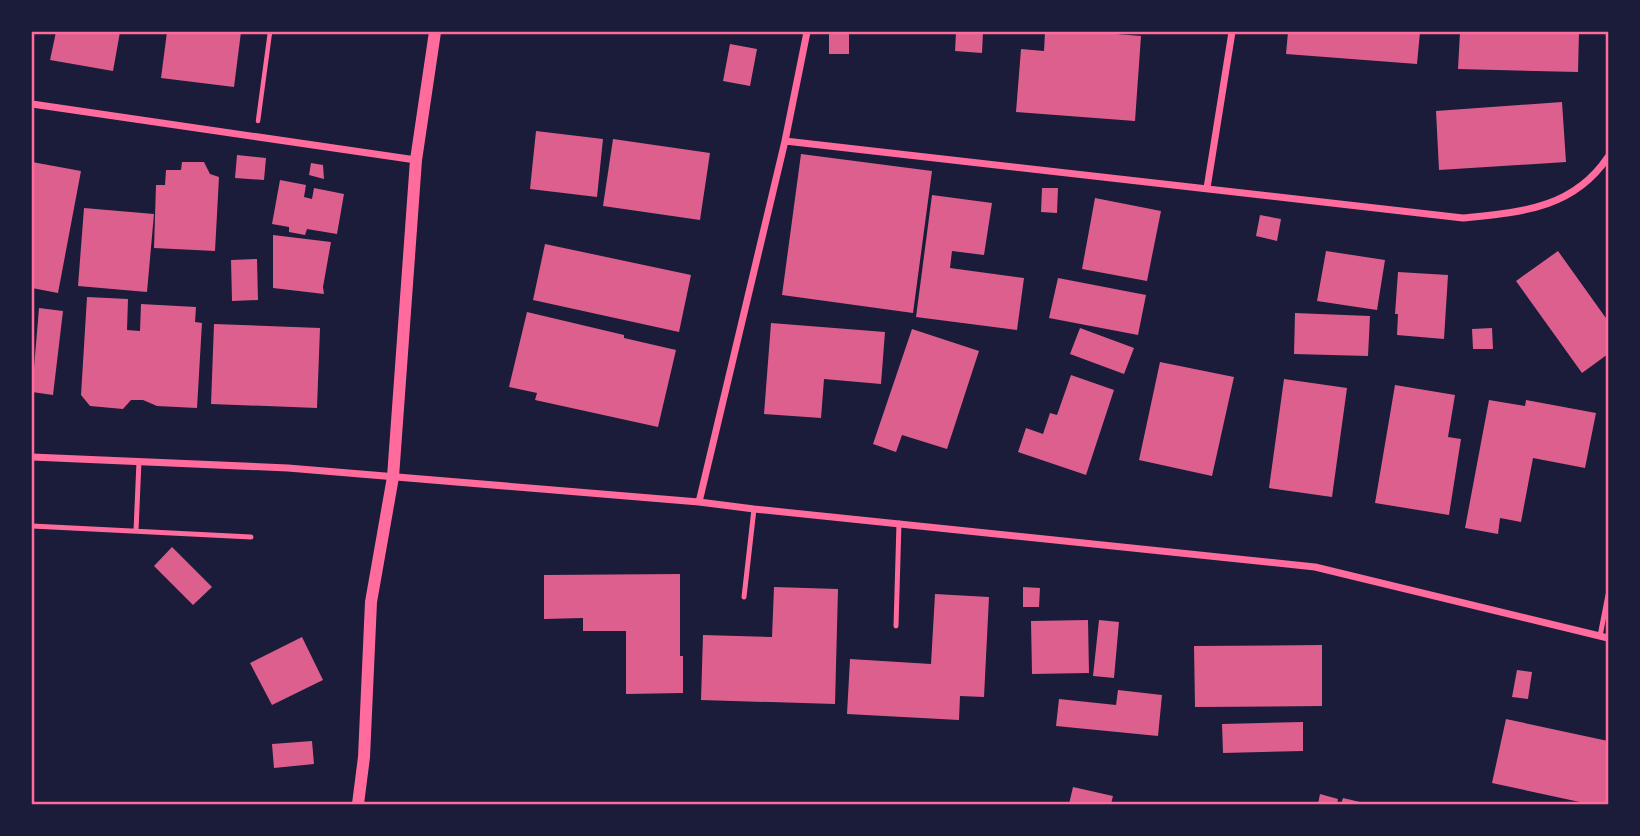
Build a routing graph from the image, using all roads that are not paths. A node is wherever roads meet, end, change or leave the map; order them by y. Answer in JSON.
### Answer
{"nodes":[{"id":1,"x":435,"y":32,"type":"edge"},
{"id":2,"x":807,"y":32,"type":"edge"},
{"id":3,"x":1232,"y":32,"type":"edge"},
{"id":4,"x":32,"y":104,"type":"edge"},
{"id":5,"x":785,"y":141,"type":"junction"},
{"id":6,"x":1608,"y":157,"type":"edge"},
{"id":7,"x":415,"y":160,"type":"junction"},
{"id":8,"x":1207,"y":188,"type":"junction"},
{"id":9,"x":32,"y":457,"type":"edge"},
{"id":10,"x":139,"y":461,"type":"junction"},
{"id":11,"x":393,"y":477,"type":"junction"},
{"id":12,"x":699,"y":502,"type":"junction"},
{"id":13,"x":754,"y":509,"type":"junction"},
{"id":14,"x":899,"y":523,"type":"junction"},
{"id":15,"x":32,"y":526,"type":"edge"},
{"id":16,"x":136,"y":531,"type":"junction"},
{"id":17,"x":251,"y":537,"type":"dead end"},
{"id":18,"x":1608,"y":595,"type":"edge"},
{"id":19,"x":744,"y":597,"type":"dead end"},
{"id":20,"x":897,"y":626,"type":"dead end"},
{"id":21,"x":1604,"y":637,"type":"edge"},
{"id":22,"x":358,"y":804,"type":"edge"}],
"edges":[{"from":1,"to":7,"type":"street"},
{"from":2,"to":5,"type":"street"},
{"from":3,"to":8,"type":"street"},
{"from":4,"to":7,"type":"street"},
{"from":5,"to":8,"type":"street"},
{"from":5,"to":12,"type":"street"},
{"from":6,"to":8,"type":"street"},
{"from":7,"to":11,"type":"street"},
{"from":9,"to":10,"type":"street"},
{"from":10,"to":11,"type":"street"},
{"from":10,"to":16,"type":"lane"},
{"from":11,"to":12,"type":"street"},
{"from":11,"to":22,"type":"street"},
{"from":12,"to":13,"type":"street"},
{"from":13,"to":14,"type":"street"},
{"from":13,"to":19,"type":"lane"},
{"from":14,"to":20,"type":"lane"},
{"from":14,"to":21,"type":"street"},
{"from":15,"to":16,"type":"lane"},
{"from":16,"to":17,"type":"lane"},
{"from":18,"to":21,"type":"lane"}]}
